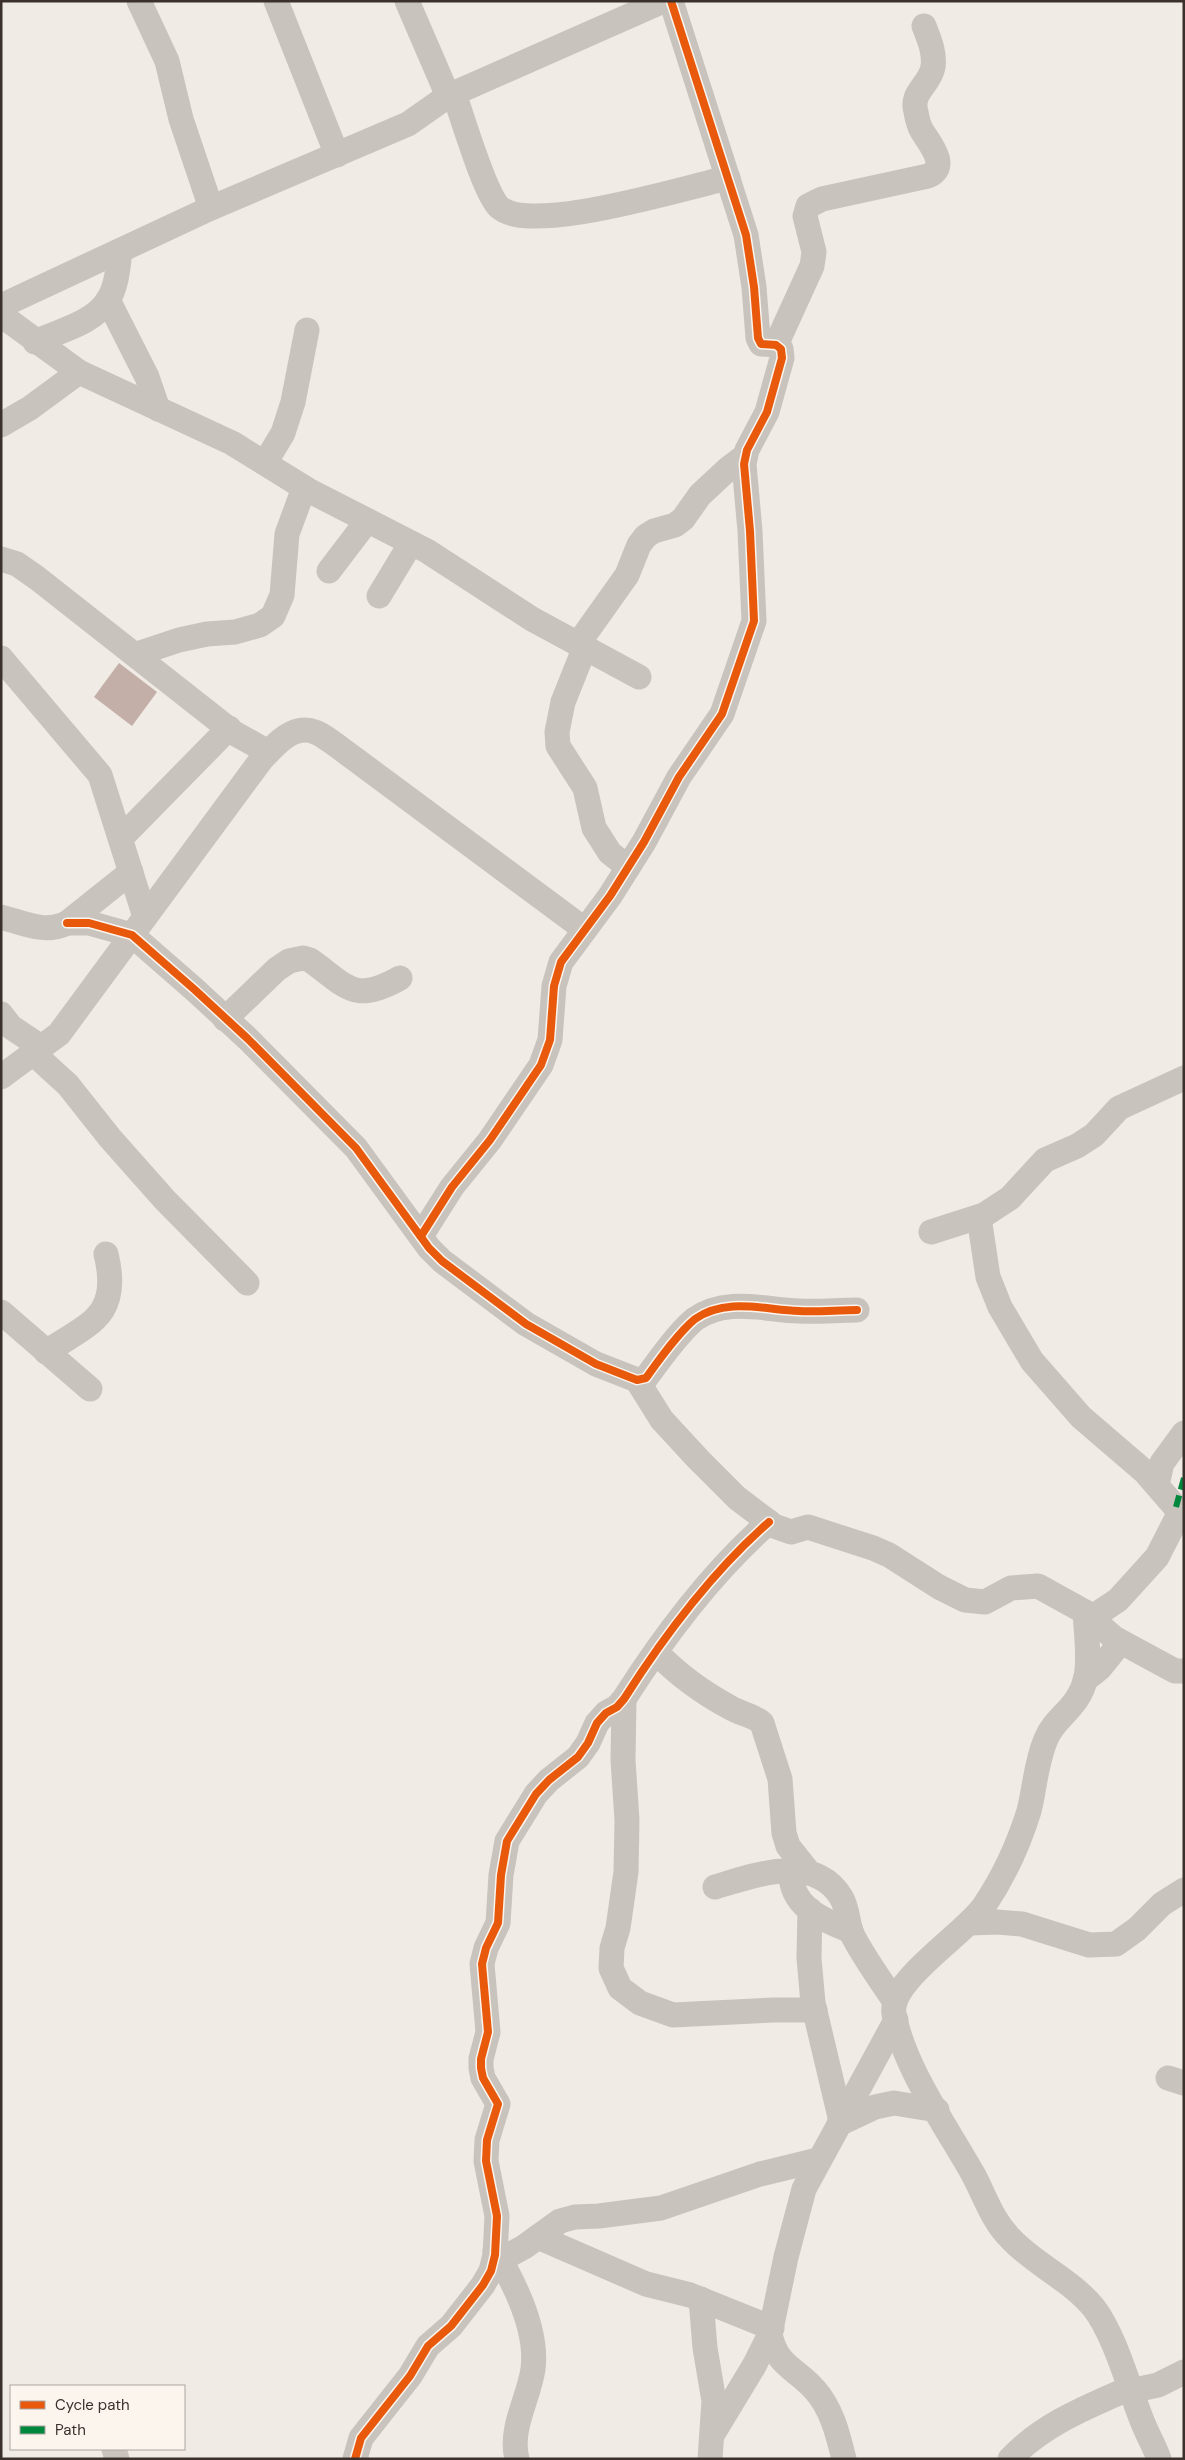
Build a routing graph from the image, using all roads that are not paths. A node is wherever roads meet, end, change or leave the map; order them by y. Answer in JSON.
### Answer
{"nodes":[{"id":1,"x":139,"y":1,"type":"edge"},
{"id":2,"x":276,"y":1,"type":"edge"},
{"id":3,"x":407,"y":1,"type":"edge"},
{"id":4,"x":663,"y":1,"type":"edge"},
{"id":5,"x":671,"y":1,"type":"edge"},
{"id":6,"x":924,"y":26,"type":"dead end"},
{"id":7,"x":451,"y":95,"type":"junction"},
{"id":8,"x":338,"y":155,"type":"junction"},
{"id":9,"x":728,"y":178,"type":"junction"},
{"id":10,"x":211,"y":208,"type":"junction"},
{"id":11,"x":120,"y":251,"type":"junction"},
{"id":12,"x":108,"y":300,"type":"junction"},
{"id":13,"x":1,"y":306,"type":"edge"},
{"id":14,"x":1,"y":315,"type":"edge"},
{"id":15,"x":307,"y":330,"type":"dead end"},
{"id":16,"x":35,"y":342,"type":"junction"},
{"id":17,"x":776,"y":345,"type":"junction"},
{"id":18,"x":79,"y":372,"type":"junction"},
{"id":19,"x":158,"y":409,"type":"junction"},
{"id":20,"x":1,"y":425,"type":"edge"},
{"id":21,"x":746,"y":456,"type":"junction"},
{"id":22,"x":265,"y":463,"type":"junction"},
{"id":23,"x":304,"y":488,"type":"junction"},
{"id":24,"x":367,"y":521,"type":"junction"},
{"id":25,"x":410,"y":543,"type":"junction"},
{"id":26,"x":1,"y":558,"type":"edge"},
{"id":27,"x":329,"y":570,"type":"dead end"},
{"id":28,"x":379,"y":596,"type":"dead end"},
{"id":29,"x":581,"y":646,"type":"junction"},
{"id":30,"x":137,"y":654,"type":"junction"},
{"id":31,"x":1,"y":658,"type":"edge"},
{"id":32,"x":640,"y":677,"type":"dead end"},
{"id":33,"x":229,"y":728,"type":"junction"},
{"id":34,"x":268,"y":752,"type":"junction"},
{"id":35,"x":121,"y":838,"type":"junction"},
{"id":36,"x":628,"y":867,"type":"junction"},
{"id":37,"x":131,"y":872,"type":"junction"},
{"id":38,"x":1,"y":917,"type":"edge"},
{"id":39,"x":67,"y":923,"type":"junction"},
{"id":40,"x":138,"y":926,"type":"junction"},
{"id":41,"x":584,"y":929,"type":"junction"},
{"id":42,"x":400,"y":978,"type":"dead end"},
{"id":43,"x":1,"y":1014,"type":"edge"},
{"id":44,"x":225,"y":1019,"type":"junction"},
{"id":45,"x":37,"y":1050,"type":"junction"},
{"id":46,"x":1,"y":1077,"type":"edge"},
{"id":47,"x":1184,"y":1078,"type":"edge"},
{"id":48,"x":979,"y":1217,"type":"junction"},
{"id":49,"x":931,"y":1232,"type":"dead end"},
{"id":50,"x":420,"y":1236,"type":"junction"},
{"id":51,"x":106,"y":1254,"type":"dead end"},
{"id":52,"x":247,"y":1283,"type":"dead end"},
{"id":53,"x":857,"y":1310,"type":"dead end"},
{"id":54,"x":1,"y":1312,"type":"edge"},
{"id":55,"x":46,"y":1352,"type":"junction"},
{"id":56,"x":637,"y":1380,"type":"junction"},
{"id":57,"x":90,"y":1389,"type":"dead end"},
{"id":58,"x":1184,"y":1433,"type":"edge"},
{"id":59,"x":1157,"y":1485,"type":"junction"},
{"id":60,"x":1182,"y":1514,"type":"edge"},
{"id":61,"x":768,"y":1522,"type":"junction"},
{"id":62,"x":1135,"y":1584,"type":"junction"},
{"id":63,"x":1088,"y":1615,"type":"junction"},
{"id":64,"x":1117,"y":1640,"type":"junction"},
{"id":65,"x":656,"y":1652,"type":"junction"},
{"id":66,"x":1184,"y":1671,"type":"edge"},
{"id":67,"x":1085,"y":1680,"type":"junction"},
{"id":68,"x":624,"y":1700,"type":"junction"},
{"id":69,"x":799,"y":1870,"type":"junction"},
{"id":70,"x":715,"y":1886,"type":"dead end"},
{"id":71,"x":1184,"y":1890,"type":"edge"},
{"id":72,"x":810,"y":1910,"type":"junction"},
{"id":73,"x":970,"y":1923,"type":"junction"},
{"id":74,"x":851,"y":1931,"type":"junction"},
{"id":75,"x":815,"y":2010,"type":"junction"},
{"id":76,"x":895,"y":2011,"type":"junction"},
{"id":77,"x":937,"y":2110,"type":"junction"},
{"id":78,"x":840,"y":2122,"type":"junction"},
{"id":79,"x":818,"y":2160,"type":"junction"},
{"id":80,"x":538,"y":2237,"type":"junction"},
{"id":81,"x":498,"y":2255,"type":"junction"},
{"id":82,"x":701,"y":2299,"type":"junction"},
{"id":83,"x":771,"y":2331,"type":"junction"},
{"id":84,"x":1184,"y":2372,"type":"edge"},
{"id":85,"x":1130,"y":2389,"type":"junction"},
{"id":86,"x":710,"y":2448,"type":"edge"},
{"id":87,"x":355,"y":2459,"type":"edge"},
{"id":88,"x":517,"y":2459,"type":"edge"},
{"id":89,"x":844,"y":2459,"type":"edge"},
{"id":90,"x":1010,"y":2459,"type":"edge"},
{"id":91,"x":1159,"y":2459,"type":"edge"}],
"edges":[{"from":1,"to":10,"type":"street"},
{"from":2,"to":8,"type":"street"},
{"from":3,"to":7,"type":"street"},
{"from":4,"to":7,"type":"street"},
{"from":5,"to":9,"type":"street"},
{"from":6,"to":17,"type":"street"},
{"from":7,"to":8,"type":"street"},
{"from":7,"to":9,"type":"street"},
{"from":8,"to":10,"type":"street"},
{"from":9,"to":17,"type":"street"},
{"from":10,"to":11,"type":"street"},
{"from":11,"to":12,"type":"street"},
{"from":11,"to":13,"type":"street"},
{"from":12,"to":16,"type":"street"},
{"from":12,"to":19,"type":"street"},
{"from":14,"to":16,"type":"street"},
{"from":15,"to":22,"type":"street"},
{"from":16,"to":18,"type":"street"},
{"from":17,"to":21,"type":"street"},
{"from":18,"to":19,"type":"street"},
{"from":18,"to":20,"type":"street"},
{"from":19,"to":22,"type":"street"},
{"from":21,"to":29,"type":"street"},
{"from":21,"to":36,"type":"street"},
{"from":22,"to":23,"type":"street"},
{"from":23,"to":24,"type":"street"},
{"from":23,"to":30,"type":"street"},
{"from":24,"to":25,"type":"street"},
{"from":24,"to":27,"type":"street"},
{"from":25,"to":28,"type":"street"},
{"from":25,"to":29,"type":"street"},
{"from":26,"to":30,"type":"street"},
{"from":29,"to":32,"type":"street"},
{"from":29,"to":36,"type":"street"},
{"from":30,"to":33,"type":"street"},
{"from":31,"to":35,"type":"street"},
{"from":33,"to":34,"type":"street"},
{"from":33,"to":35,"type":"street"},
{"from":34,"to":40,"type":"street"},
{"from":34,"to":41,"type":"street"},
{"from":35,"to":37,"type":"street"},
{"from":36,"to":41,"type":"street"},
{"from":37,"to":39,"type":"street"},
{"from":37,"to":40,"type":"street"},
{"from":38,"to":39,"type":"street"},
{"from":39,"to":40,"type":"street"},
{"from":40,"to":44,"type":"street"},
{"from":40,"to":45,"type":"street"},
{"from":41,"to":50,"type":"street"},
{"from":42,"to":44,"type":"street"},
{"from":43,"to":45,"type":"street"},
{"from":44,"to":50,"type":"street"},
{"from":45,"to":46,"type":"street"},
{"from":45,"to":52,"type":"street"},
{"from":47,"to":48,"type":"street"},
{"from":48,"to":49,"type":"street"},
{"from":48,"to":59,"type":"street"},
{"from":50,"to":56,"type":"street"},
{"from":51,"to":55,"type":"street"},
{"from":53,"to":56,"type":"street"},
{"from":54,"to":55,"type":"street"},
{"from":55,"to":57,"type":"street"},
{"from":56,"to":61,"type":"street"},
{"from":58,"to":59,"type":"street"},
{"from":59,"to":60,"type":"street"},
{"from":60,"to":62,"type":"street"},
{"from":61,"to":63,"type":"street"},
{"from":61,"to":65,"type":"street"},
{"from":62,"to":63,"type":"street"},
{"from":62,"to":64,"type":"street"},
{"from":63,"to":64,"type":"street"},
{"from":63,"to":67,"type":"street"},
{"from":64,"to":66,"type":"street"},
{"from":64,"to":67,"type":"street"},
{"from":65,"to":68,"type":"street"},
{"from":65,"to":69,"type":"street"},
{"from":67,"to":73,"type":"street"},
{"from":68,"to":75,"type":"street"},
{"from":68,"to":81,"type":"street"},
{"from":69,"to":70,"type":"street"},
{"from":69,"to":72,"type":"street"},
{"from":69,"to":74,"type":"street"},
{"from":71,"to":73,"type":"street"},
{"from":72,"to":74,"type":"street"},
{"from":72,"to":75,"type":"street"},
{"from":73,"to":76,"type":"street"},
{"from":74,"to":76,"type":"street"},
{"from":75,"to":78,"type":"street"},
{"from":76,"to":77,"type":"street"},
{"from":76,"to":78,"type":"street"},
{"from":77,"to":78,"type":"street"},
{"from":77,"to":85,"type":"street"},
{"from":78,"to":79,"type":"street"},
{"from":79,"to":80,"type":"street"},
{"from":79,"to":83,"type":"street"},
{"from":80,"to":81,"type":"street"},
{"from":80,"to":82,"type":"street"},
{"from":81,"to":87,"type":"street"},
{"from":81,"to":88,"type":"street"},
{"from":82,"to":83,"type":"street"},
{"from":82,"to":86,"type":"street"},
{"from":83,"to":86,"type":"street"},
{"from":83,"to":89,"type":"street"},
{"from":84,"to":85,"type":"street"},
{"from":85,"to":90,"type":"street"},
{"from":85,"to":91,"type":"street"}]}
